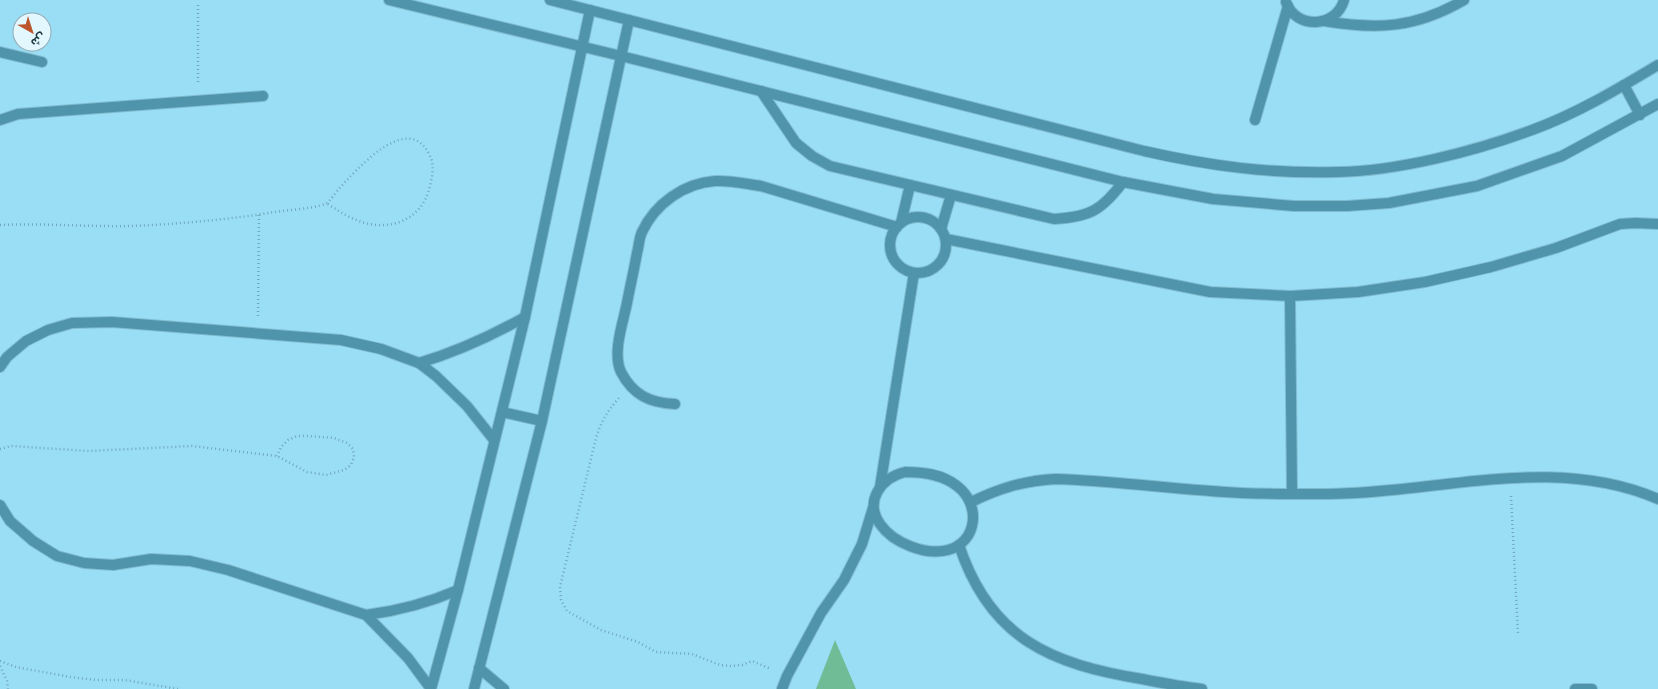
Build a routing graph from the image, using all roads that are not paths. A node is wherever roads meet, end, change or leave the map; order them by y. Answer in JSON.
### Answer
{"nodes":[{"id":1,"x":389,"y":0,"type":"edge"},
{"id":2,"x":550,"y":0,"type":"edge"},
{"id":3,"x":1344,"y":0,"type":"edge"},
{"id":4,"x":1464,"y":0,"type":"edge"},
{"id":5,"x":1287,"y":3,"type":"edge"},
{"id":6,"x":1448,"y":4,"type":"edge"},
{"id":7,"x":590,"y":10,"type":"junction"},
{"id":8,"x":629,"y":20,"type":"junction"},
{"id":9,"x":1324,"y":21,"type":"junction"},
{"id":10,"x":582,"y":46,"type":"junction"},
{"id":11,"x":0,"y":52,"type":"edge"},
{"id":12,"x":621,"y":56,"type":"junction"},
{"id":13,"x":42,"y":62,"type":"dead end"},
{"id":14,"x":1658,"y":65,"type":"edge"},
{"id":15,"x":1624,"y":85,"type":"junction"},
{"id":16,"x":761,"y":91,"type":"junction"},
{"id":17,"x":263,"y":96,"type":"dead end"},
{"id":18,"x":1658,"y":104,"type":"edge"},
{"id":19,"x":1640,"y":115,"type":"junction"},
{"id":20,"x":0,"y":120,"type":"edge"},
{"id":21,"x":1254,"y":120,"type":"dead end"},
{"id":22,"x":1123,"y":182,"type":"junction"},
{"id":23,"x":910,"y":185,"type":"junction"},
{"id":24,"x":951,"y":195,"type":"junction"},
{"id":25,"x":1658,"y":224,"type":"edge"},
{"id":26,"x":900,"y":225,"type":"junction"},
{"id":27,"x":941,"y":229,"type":"junction"},
{"id":28,"x":946,"y":239,"type":"junction"},
{"id":29,"x":914,"y":273,"type":"junction"},
{"id":30,"x":1290,"y":296,"type":"junction"},
{"id":31,"x":525,"y":317,"type":"junction"},
{"id":32,"x":419,"y":363,"type":"junction"},
{"id":33,"x":0,"y":367,"type":"edge"},
{"id":34,"x":675,"y":404,"type":"dead end"},
{"id":35,"x":502,"y":412,"type":"junction"},
{"id":36,"x":542,"y":421,"type":"junction"},
{"id":37,"x":494,"y":440,"type":"junction"},
{"id":38,"x":880,"y":487,"type":"junction"},
{"id":39,"x":1292,"y":494,"type":"junction"},
{"id":40,"x":1658,"y":499,"type":"edge"},
{"id":41,"x":971,"y":502,"type":"junction"},
{"id":42,"x":0,"y":505,"type":"edge"},
{"id":43,"x":874,"y":506,"type":"junction"},
{"id":44,"x":959,"y":545,"type":"junction"},
{"id":45,"x":458,"y":590,"type":"junction"},
{"id":46,"x":366,"y":615,"type":"junction"},
{"id":47,"x":480,"y":668,"type":"junction"},
{"id":48,"x":431,"y":689,"type":"edge"},
{"id":49,"x":474,"y":689,"type":"edge"},
{"id":50,"x":504,"y":689,"type":"edge"},
{"id":51,"x":782,"y":689,"type":"edge"},
{"id":52,"x":1202,"y":689,"type":"edge"},
{"id":53,"x":1574,"y":689,"type":"edge"},
{"id":54,"x":1592,"y":689,"type":"edge"}],
"edges":[{"from":1,"to":10,"type":"street"},
{"from":2,"to":7,"type":"street"},
{"from":3,"to":9,"type":"street"},
{"from":4,"to":6,"type":"street"},
{"from":5,"to":9,"type":"street"},
{"from":5,"to":21,"type":"street"},
{"from":6,"to":9,"type":"street"},
{"from":7,"to":8,"type":"street"},
{"from":7,"to":10,"type":"street"},
{"from":8,"to":12,"type":"street"},
{"from":8,"to":15,"type":"street"},
{"from":10,"to":12,"type":"street"},
{"from":10,"to":31,"type":"street"},
{"from":11,"to":13,"type":"street"},
{"from":12,"to":16,"type":"street"},
{"from":12,"to":36,"type":"street"},
{"from":14,"to":15,"type":"street"},
{"from":15,"to":19,"type":"street"},
{"from":16,"to":22,"type":"street"},
{"from":16,"to":23,"type":"street"},
{"from":17,"to":20,"type":"street"},
{"from":18,"to":19,"type":"street"},
{"from":19,"to":22,"type":"street"},
{"from":22,"to":24,"type":"street"},
{"from":23,"to":24,"type":"street"},
{"from":23,"to":26,"type":"street"},
{"from":24,"to":27,"type":"street"},
{"from":25,"to":30,"type":"street"},
{"from":26,"to":27,"type":"street"},
{"from":26,"to":29,"type":"street"},
{"from":26,"to":34,"type":"street"},
{"from":27,"to":28,"type":"street"},
{"from":28,"to":29,"type":"street"},
{"from":28,"to":30,"type":"street"},
{"from":29,"to":38,"type":"street"},
{"from":30,"to":39,"type":"street"},
{"from":31,"to":32,"type":"street"},
{"from":31,"to":35,"type":"street"},
{"from":32,"to":33,"type":"street"},
{"from":32,"to":37,"type":"street"},
{"from":35,"to":36,"type":"street"},
{"from":35,"to":37,"type":"street"},
{"from":36,"to":47,"type":"street"},
{"from":37,"to":45,"type":"street"},
{"from":38,"to":41,"type":"street"},
{"from":38,"to":43,"type":"street"},
{"from":39,"to":40,"type":"street"},
{"from":39,"to":41,"type":"street"},
{"from":41,"to":44,"type":"street"},
{"from":42,"to":46,"type":"street"},
{"from":43,"to":44,"type":"street"},
{"from":43,"to":51,"type":"street"},
{"from":44,"to":52,"type":"street"},
{"from":45,"to":46,"type":"street"},
{"from":45,"to":48,"type":"street"},
{"from":46,"to":48,"type":"street"},
{"from":47,"to":49,"type":"street"},
{"from":47,"to":50,"type":"street"},
{"from":53,"to":54,"type":"street"}]}
